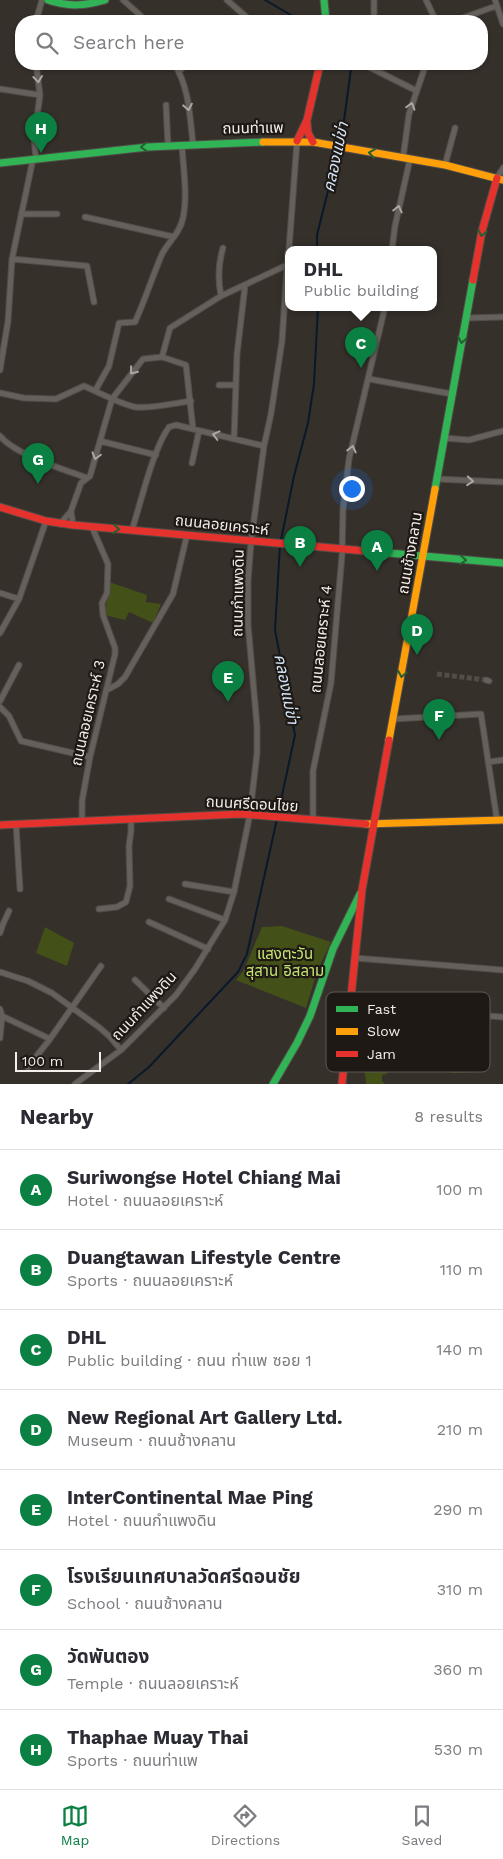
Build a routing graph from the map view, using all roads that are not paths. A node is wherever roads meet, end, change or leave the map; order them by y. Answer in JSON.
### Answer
{"nodes":[{"id":1,"x":42,"y":0,"type":"edge"},
{"id":2,"x":48,"y":0,"type":"edge"},
{"id":3,"x":105,"y":0,"type":"edge"},
{"id":4,"x":123,"y":0,"type":"edge"},
{"id":5,"x":227,"y":0,"type":"edge"},
{"id":6,"x":324,"y":0,"type":"edge"},
{"id":7,"x":374,"y":0,"type":"edge"},
{"id":8,"x":426,"y":0,"type":"edge"},
{"id":9,"x":495,"y":3,"type":"edge"},
{"id":10,"x":501,"y":12,"type":"edge"},
{"id":11,"x":38,"y":15,"type":"edge"},
{"id":12,"x":140,"y":15,"type":"edge"},
{"id":13,"x":243,"y":15,"type":"edge"},
{"id":14,"x":325,"y":15,"type":"edge"},
{"id":15,"x":374,"y":15,"type":"edge"},
{"id":16,"x":433,"y":15,"type":"edge"},
{"id":17,"x":468,"y":15,"type":"edge"},
{"id":18,"x":503,"y":24,"type":"edge"},
{"id":19,"x":37,"y":70,"type":"edge"},
{"id":20,"x":319,"y":70,"type":"edge"},
{"id":21,"x":375,"y":70,"type":"edge"},
{"id":22,"x":424,"y":70,"type":"edge"},
{"id":23,"x":179,"y":71,"type":"edge"},
{"id":24,"x":0,"y":89,"type":"edge"},
{"id":25,"x":416,"y":90,"type":"junction"},
{"id":26,"x":40,"y":95,"type":"junction"},
{"id":27,"x":166,"y":105,"type":"dead end"},
{"id":28,"x":307,"y":120,"type":"junction"},
{"id":29,"x":455,"y":128,"type":"dead end"},
{"id":30,"x":297,"y":141,"type":"junction"},
{"id":31,"x":313,"y":142,"type":"junction"},
{"id":32,"x":182,"y":144,"type":"junction"},
{"id":33,"x":193,"y":144,"type":"junction"},
{"id":34,"x":168,"y":146,"type":"junction"},
{"id":35,"x":34,"y":159,"type":"junction"},
{"id":36,"x":406,"y":159,"type":"junction"},
{"id":37,"x":0,"y":163,"type":"edge"},
{"id":38,"x":446,"y":166,"type":"junction"},
{"id":39,"x":503,"y":168,"type":"edge"},
{"id":40,"x":500,"y":179,"type":"edge"},
{"id":41,"x":21,"y":214,"type":"junction"},
{"id":42,"x":58,"y":214,"type":"dead end"},
{"id":43,"x":85,"y":217,"type":"dead end"},
{"id":44,"x":174,"y":237,"type":"junction"},
{"id":45,"x":289,"y":246,"type":"edge"},
{"id":46,"x":392,"y":246,"type":"edge"},
{"id":47,"x":222,"y":248,"type":"dead end"},
{"id":48,"x":12,"y":259,"type":"junction"},
{"id":49,"x":285,"y":266,"type":"edge"},
{"id":50,"x":245,"y":286,"type":"junction"},
{"id":51,"x":221,"y":296,"type":"junction"},
{"id":52,"x":94,"y":302,"type":"dead end"},
{"id":53,"x":285,"y":304,"type":"edge"},
{"id":54,"x":384,"y":311,"type":"edge"},
{"id":55,"x":503,"y":317,"type":"edge"},
{"id":56,"x":466,"y":318,"type":"junction"},
{"id":57,"x":162,"y":357,"type":"junction"},
{"id":58,"x":0,"y":370,"type":"edge"},
{"id":59,"x":368,"y":379,"type":"junction"},
{"id":60,"x":236,"y":385,"type":"junction"},
{"id":61,"x":219,"y":386,"type":"dead end"},
{"id":62,"x":95,"y":391,"type":"junction"},
{"id":63,"x":0,"y":392,"type":"edge"},
{"id":64,"x":452,"y":394,"type":"junction"},
{"id":65,"x":112,"y":399,"type":"junction"},
{"id":66,"x":190,"y":401,"type":"junction"},
{"id":67,"x":196,"y":430,"type":"junction"},
{"id":68,"x":503,"y":431,"type":"edge"},
{"id":69,"x":0,"y":436,"type":"edge"},
{"id":70,"x":444,"y":438,"type":"junction"},
{"id":71,"x":234,"y":439,"type":"junction"},
{"id":72,"x":100,"y":441,"type":"junction"},
{"id":73,"x":264,"y":446,"type":"junction"},
{"id":74,"x":156,"y":455,"type":"junction"},
{"id":75,"x":192,"y":463,"type":"dead end"},
{"id":76,"x":87,"y":478,"type":"junction"},
{"id":77,"x":437,"y":479,"type":"junction"},
{"id":78,"x":503,"y":482,"type":"edge"},
{"id":79,"x":0,"y":507,"type":"edge"},
{"id":80,"x":71,"y":511,"type":"junction"},
{"id":81,"x":46,"y":521,"type":"junction"},
{"id":82,"x":60,"y":524,"type":"junction"},
{"id":83,"x":73,"y":525,"type":"junction"},
{"id":84,"x":92,"y":527,"type":"junction"},
{"id":85,"x":132,"y":530,"type":"junction"},
{"id":86,"x":187,"y":535,"type":"junction"},
{"id":87,"x":251,"y":542,"type":"junction"},
{"id":88,"x":343,"y":550,"type":"junction"},
{"id":89,"x":423,"y":557,"type":"junction"},
{"id":90,"x":503,"y":562,"type":"edge"},
{"id":91,"x":0,"y":594,"type":"edge"},
{"id":92,"x":19,"y":599,"type":"junction"},
{"id":93,"x":0,"y":633,"type":"edge"},
{"id":94,"x":19,"y":665,"type":"dead end"},
{"id":95,"x":107,"y":690,"type":"junction"},
{"id":96,"x":0,"y":701,"type":"edge"},
{"id":97,"x":0,"y":707,"type":"edge"},
{"id":98,"x":394,"y":719,"type":"junction"},
{"id":99,"x":90,"y":757,"type":"junction"},
{"id":100,"x":503,"y":760,"type":"edge"},
{"id":101,"x":488,"y":762,"type":"junction"},
{"id":102,"x":250,"y":814,"type":"junction"},
{"id":103,"x":131,"y":818,"type":"junction"},
{"id":104,"x":82,"y":820,"type":"junction"},
{"id":105,"x":313,"y":820,"type":"junction"},
{"id":106,"x":500,"y":820,"type":"edge"},
{"id":107,"x":16,"y":824,"type":"junction"},
{"id":108,"x":0,"y":825,"type":"edge"},
{"id":109,"x":375,"y":825,"type":"junction"},
{"id":110,"x":185,"y":884,"type":"dead end"},
{"id":111,"x":20,"y":889,"type":"dead end"},
{"id":112,"x":362,"y":890,"type":"junction"},
{"id":113,"x":234,"y":892,"type":"junction"},
{"id":114,"x":169,"y":900,"type":"dead end"},
{"id":115,"x":99,"y":909,"type":"dead end"},
{"id":116,"x":9,"y":912,"type":"dead end"},
{"id":117,"x":225,"y":920,"type":"junction"},
{"id":118,"x":149,"y":922,"type":"dead end"},
{"id":119,"x":0,"y":933,"type":"edge"},
{"id":120,"x":208,"y":950,"type":"junction"},
{"id":121,"x":356,"y":958,"type":"junction"},
{"id":122,"x":100,"y":966,"type":"dead end"},
{"id":123,"x":503,"y":970,"type":"edge"},
{"id":124,"x":0,"y":972,"type":"edge"},
{"id":125,"x":135,"y":980,"type":"dead end"},
{"id":126,"x":352,"y":992,"type":"edge"},
{"id":127,"x":71,"y":1008,"type":"junction"},
{"id":128,"x":164,"y":1008,"type":"junction"},
{"id":129,"x":0,"y":1009,"type":"edge"},
{"id":130,"x":2,"y":1016,"type":"junction"},
{"id":131,"x":490,"y":1016,"type":"edge"},
{"id":132,"x":503,"y":1017,"type":"edge"},
{"id":133,"x":0,"y":1038,"type":"edge"},
{"id":134,"x":50,"y":1039,"type":"junction"},
{"id":135,"x":121,"y":1050,"type":"junction"},
{"id":136,"x":28,"y":1067,"type":"dead end"},
{"id":137,"x":75,"y":1084,"type":"edge"},
{"id":138,"x":273,"y":1084,"type":"edge"}],
"edges":[{"from":1,"to":11,"type":"street"},
{"from":2,"to":3,"type":"street"},
{"from":4,"to":12,"type":"street"},
{"from":5,"to":13,"type":"street"},
{"from":6,"to":14,"type":"street"},
{"from":7,"to":15,"type":"street"},
{"from":8,"to":16,"type":"street"},
{"from":9,"to":10,"type":"street"},
{"from":9,"to":17,"type":"street"},
{"from":10,"to":18,"type":"street"},
{"from":19,"to":26,"type":"street","one_way":true},
{"from":20,"to":28,"type":"street"},
{"from":21,"to":25,"type":"street"},
{"from":22,"to":25,"type":"street"},
{"from":23,"to":33,"type":"street","one_way":true},
{"from":24,"to":26,"type":"street"},
{"from":36,"to":25,"type":"street","one_way":true},
{"from":26,"to":35,"type":"street"},
{"from":27,"to":34,"type":"street"},
{"from":28,"to":30,"type":"street"},
{"from":28,"to":31,"type":"street"},
{"from":29,"to":38,"type":"street"},
{"from":30,"to":31,"type":"street","name":"ถนนท่าแพ"},
{"from":30,"to":33,"type":"street","name":"ถนนท่าแพ"},
{"from":30,"to":45,"type":"street","name":"ถนนกำแพงดิน"},
{"from":36,"to":31,"type":"street","name":"ถนนท่าแพ","one_way":true},
{"from":32,"to":33,"type":"street","name":"ถนนท่าแพ"},
{"from":32,"to":34,"type":"street","name":"ถนนท่าแพ"},
{"from":32,"to":44,"type":"street"},
{"from":34,"to":35,"type":"street","name":"ถนนท่าแพ","one_way":true},
{"from":35,"to":37,"type":"street","name":"ถนนท่าแพ"},
{"from":35,"to":41,"type":"street"},
{"from":36,"to":38,"type":"street","name":"ถนนท่าแพ"},
{"from":46,"to":36,"type":"street","one_way":true},
{"from":38,"to":40,"type":"street","name":"ถนนท่าแพ"},
{"from":39,"to":40,"type":"street"},
{"from":40,"to":56,"type":"street","name":"ถนนช้างคลาน","one_way":true},
{"from":41,"to":42,"type":"street"},
{"from":41,"to":48,"type":"street"},
{"from":43,"to":44,"type":"street"},
{"from":44,"to":62,"type":"street"},
{"from":47,"to":51,"type":"street"},
{"from":48,"to":52,"type":"street"},
{"from":48,"to":58,"type":"street"},
{"from":49,"to":50,"type":"street"},
{"from":50,"to":51,"type":"street"},
{"from":50,"to":60,"type":"street"},
{"from":51,"to":57,"type":"street"},
{"from":53,"to":73,"type":"street","name":"ถนนกำแพงดิน"},
{"from":54,"to":59,"type":"street","name":"ถนนลอยเคราะห์ 4"},
{"from":55,"to":56,"type":"street"},
{"from":56,"to":64,"type":"street","name":"ถนนช้างคลาน","one_way":true},
{"from":57,"to":65,"type":"street","one_way":true},
{"from":57,"to":66,"type":"street"},
{"from":59,"to":64,"type":"street"},
{"from":88,"to":59,"type":"street","name":"ถนนลอยเคราะห์ 4","one_way":true},
{"from":60,"to":61,"type":"street"},
{"from":60,"to":71,"type":"street"},
{"from":62,"to":63,"type":"street"},
{"from":62,"to":65,"type":"street"},
{"from":64,"to":70,"type":"street","name":"ถนนช้างคลาน"},
{"from":65,"to":66,"type":"street"},
{"from":65,"to":72,"type":"street"},
{"from":66,"to":67,"type":"street"},
{"from":71,"to":67,"type":"street","one_way":true},
{"from":67,"to":74,"type":"street"},
{"from":67,"to":75,"type":"street"},
{"from":68,"to":70,"type":"street"},
{"from":69,"to":76,"type":"street"},
{"from":70,"to":77,"type":"street","name":"ถนนช้างคลาน"},
{"from":71,"to":73,"type":"street"},
{"from":72,"to":74,"type":"street"},
{"from":72,"to":76,"type":"street","one_way":true},
{"from":73,"to":87,"type":"street","name":"ถนนกำแพงดิน"},
{"from":74,"to":85,"type":"street"},
{"from":76,"to":80,"type":"street"},
{"from":77,"to":78,"type":"street","one_way":true},
{"from":77,"to":89,"type":"street","name":"ถนนช้างคลาน"},
{"from":79,"to":81,"type":"street","name":"ถนนลอยเคราะห์"},
{"from":80,"to":82,"type":"street"},
{"from":80,"to":83,"type":"street"},
{"from":81,"to":82,"type":"street","name":"ถนนลอยเคราะห์"},
{"from":81,"to":92,"type":"street"},
{"from":82,"to":83,"type":"street","name":"ถนนลอยเคราะห์"},
{"from":83,"to":84,"type":"street","name":"ถนนลอยเคราะห์"},
{"from":84,"to":85,"type":"street","name":"ถนนลอยเคราะห์","one_way":true},
{"from":84,"to":95,"type":"street","name":"ถนนลอยเคราะห์ 3"},
{"from":85,"to":86,"type":"street","name":"ถนนลอยเคราะห์"},
{"from":86,"to":87,"type":"street","name":"ถนนลอยเคราะห์"},
{"from":86,"to":95,"type":"street"},
{"from":87,"to":88,"type":"street","name":"ถนนลอยเคราะห์"},
{"from":87,"to":102,"type":"street","name":"ถนนกำแพงดิน"},
{"from":88,"to":89,"type":"street","name":"ถนนลอยเคราะห์"},
{"from":88,"to":105,"type":"street","name":"ถนนลอยเคราะห์ 4"},
{"from":89,"to":90,"type":"street","name":"ถนนลอยเคราะห์","one_way":true},
{"from":89,"to":98,"type":"street","name":"ถนนช้างคลาน","one_way":true},
{"from":91,"to":92,"type":"street"},
{"from":92,"to":93,"type":"street"},
{"from":94,"to":96,"type":"street"},
{"from":95,"to":99,"type":"street","name":"ถนนลอยเคราะห์ 3"},
{"from":97,"to":99,"type":"street"},
{"from":98,"to":101,"type":"street"},
{"from":98,"to":109,"type":"street","name":"ถนนช้างคลาน"},
{"from":99,"to":104,"type":"street","name":"ถนนลอยเคราะห์ 3"},
{"from":100,"to":101,"type":"street"},
{"from":101,"to":106,"type":"street"},
{"from":102,"to":103,"type":"street","name":"ถนนศรีดอนไชย"},
{"from":102,"to":105,"type":"street","name":"ถนนศรีดอนไชย"},
{"from":102,"to":113,"type":"street","name":"ถนนกำแพงดิน"},
{"from":103,"to":104,"type":"street","name":"ถนนศรีดอนไชย"},
{"from":103,"to":115,"type":"street"},
{"from":104,"to":107,"type":"street","name":"ถนนศรีดอนไชย"},
{"from":105,"to":109,"type":"street","name":"ถนนศรีดอนไชย"},
{"from":106,"to":109,"type":"street","name":"ถนนศรีดอนไชย"},
{"from":107,"to":108,"type":"street","name":"ถนนศรีดอนไชย"},
{"from":107,"to":111,"type":"street"},
{"from":109,"to":112,"type":"street","name":"ถนนช้างคลาน"},
{"from":110,"to":113,"type":"street"},
{"from":112,"to":121,"type":"street","name":"ถนนช้างคลาน"},
{"from":112,"to":138,"type":"street"},
{"from":113,"to":117,"type":"street","name":"ถนนกำแพงดิน"},
{"from":114,"to":117,"type":"street"},
{"from":116,"to":119,"type":"street"},
{"from":117,"to":120,"type":"street","name":"ถนนกำแพงดิน"},
{"from":118,"to":120,"type":"street"},
{"from":120,"to":128,"type":"street","name":"ถนนกำแพงดิน"},
{"from":121,"to":123,"type":"street"},
{"from":121,"to":126,"type":"street","name":"ถนนช้างคลาน"},
{"from":122,"to":127,"type":"street"},
{"from":124,"to":127,"type":"street"},
{"from":125,"to":128,"type":"street"},
{"from":127,"to":134,"type":"street"},
{"from":127,"to":135,"type":"street"},
{"from":128,"to":135,"type":"street","name":"ถนนกำแพงดิน"},
{"from":129,"to":130,"type":"street"},
{"from":130,"to":133,"type":"street"},
{"from":130,"to":134,"type":"street"},
{"from":131,"to":132,"type":"street"},
{"from":134,"to":136,"type":"street"},
{"from":135,"to":137,"type":"street","name":"ถนนกำแพงดิน"}]}
